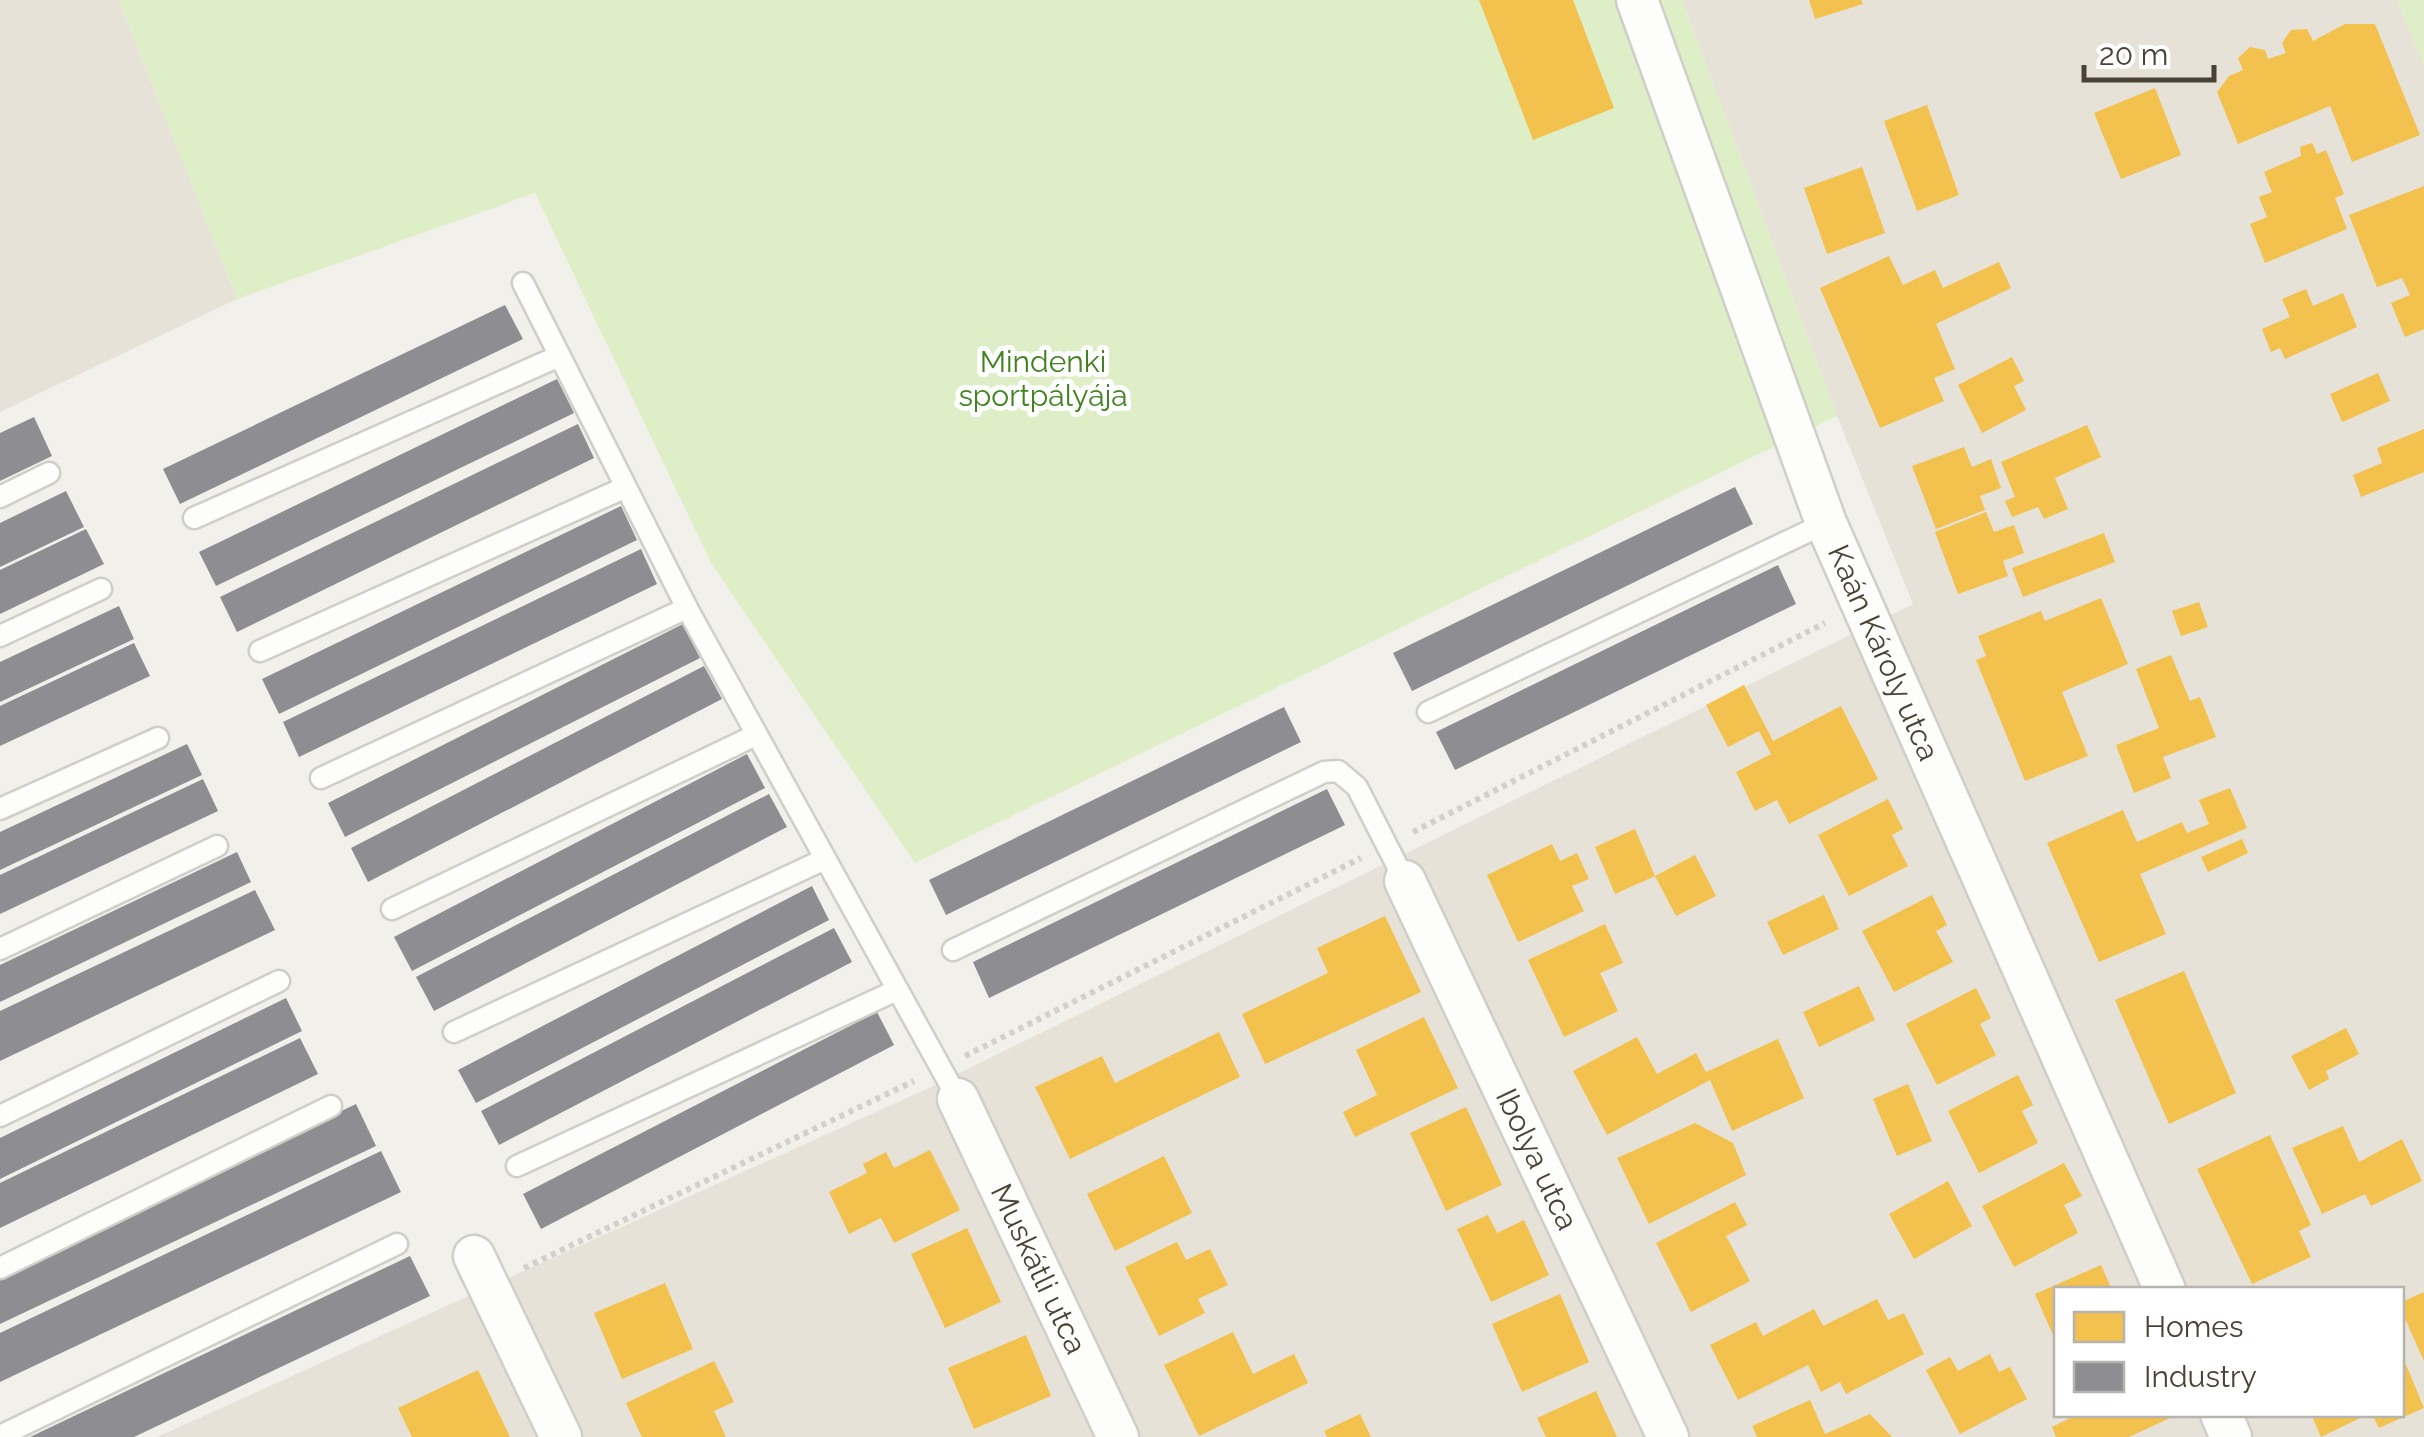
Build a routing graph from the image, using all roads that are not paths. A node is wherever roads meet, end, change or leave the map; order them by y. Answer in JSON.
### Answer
{"nodes":[{"id":1,"x":1637,"y":0,"type":"edge"},
{"id":2,"x":522,"y":284,"type":"dead end"},
{"id":3,"x":557,"y":357,"type":"junction"},
{"id":4,"x":49,"y":473,"type":"dead end"},
{"id":5,"x":624,"y":488,"type":"junction"},
{"id":6,"x":0,"y":497,"type":"edge"},
{"id":7,"x":194,"y":518,"type":"dead end"},
{"id":8,"x":1826,"y":524,"type":"junction"},
{"id":9,"x":101,"y":589,"type":"dead end"},
{"id":10,"x":686,"y":608,"type":"junction"},
{"id":11,"x":0,"y":636,"type":"edge"},
{"id":12,"x":260,"y":651,"type":"dead end"},
{"id":13,"x":1428,"y":712,"type":"dead end"},
{"id":14,"x":756,"y":736,"type":"junction"},
{"id":15,"x":158,"y":738,"type":"dead end"},
{"id":16,"x":322,"y":778,"type":"dead end"},
{"id":17,"x":0,"y":809,"type":"edge"},
{"id":18,"x":216,"y":846,"type":"dead end"},
{"id":19,"x":823,"y":860,"type":"junction"},
{"id":20,"x":1405,"y":881,"type":"joint"},
{"id":21,"x":392,"y":908,"type":"dead end"},
{"id":22,"x":0,"y":949,"type":"edge"},
{"id":23,"x":954,"y":950,"type":"dead end"},
{"id":24,"x":279,"y":980,"type":"dead end"},
{"id":25,"x":895,"y":991,"type":"junction"},
{"id":26,"x":454,"y":1032,"type":"dead end"},
{"id":27,"x":949,"y":1084,"type":"joint"},
{"id":28,"x":331,"y":1106,"type":"dead end"},
{"id":29,"x":0,"y":1116,"type":"edge"},
{"id":30,"x":517,"y":1166,"type":"dead end"},
{"id":31,"x":398,"y":1244,"type":"dead end"},
{"id":32,"x":0,"y":1268,"type":"edge"},
{"id":33,"x":482,"y":1270,"type":"road end"},
{"id":34,"x":2164,"y":1287,"type":"edge"},
{"id":35,"x":0,"y":1436,"type":"edge"},
{"id":36,"x":561,"y":1437,"type":"edge"},
{"id":37,"x":1118,"y":1437,"type":"edge"},
{"id":38,"x":1668,"y":1437,"type":"edge"}],
"edges":[{"from":1,"to":8,"type":"street","name":"Kaán Károly utca"},
{"from":2,"to":3,"type":"lane"},
{"from":3,"to":5,"type":"lane"},
{"from":3,"to":7,"type":"lane"},
{"from":4,"to":6,"type":"lane"},
{"from":5,"to":10,"type":"lane"},
{"from":5,"to":12,"type":"lane"},
{"from":8,"to":13,"type":"lane"},
{"from":8,"to":34,"type":"street","name":"Kaán Károly utca"},
{"from":9,"to":11,"type":"lane"},
{"from":10,"to":14,"type":"lane"},
{"from":10,"to":16,"type":"lane"},
{"from":14,"to":19,"type":"lane"},
{"from":14,"to":21,"type":"lane"},
{"from":15,"to":17,"type":"lane"},
{"from":18,"to":22,"type":"lane"},
{"from":19,"to":25,"type":"lane"},
{"from":19,"to":26,"type":"lane"},
{"from":20,"to":23,"type":"lane"},
{"from":20,"to":38,"type":"street","name":"Ibolya utca"},
{"from":24,"to":29,"type":"lane"},
{"from":25,"to":27,"type":"lane"},
{"from":25,"to":30,"type":"lane"},
{"from":27,"to":37,"type":"street","name":"Muskátli utca"},
{"from":28,"to":32,"type":"lane"},
{"from":31,"to":35,"type":"lane"},
{"from":33,"to":36,"type":"street"}]}
